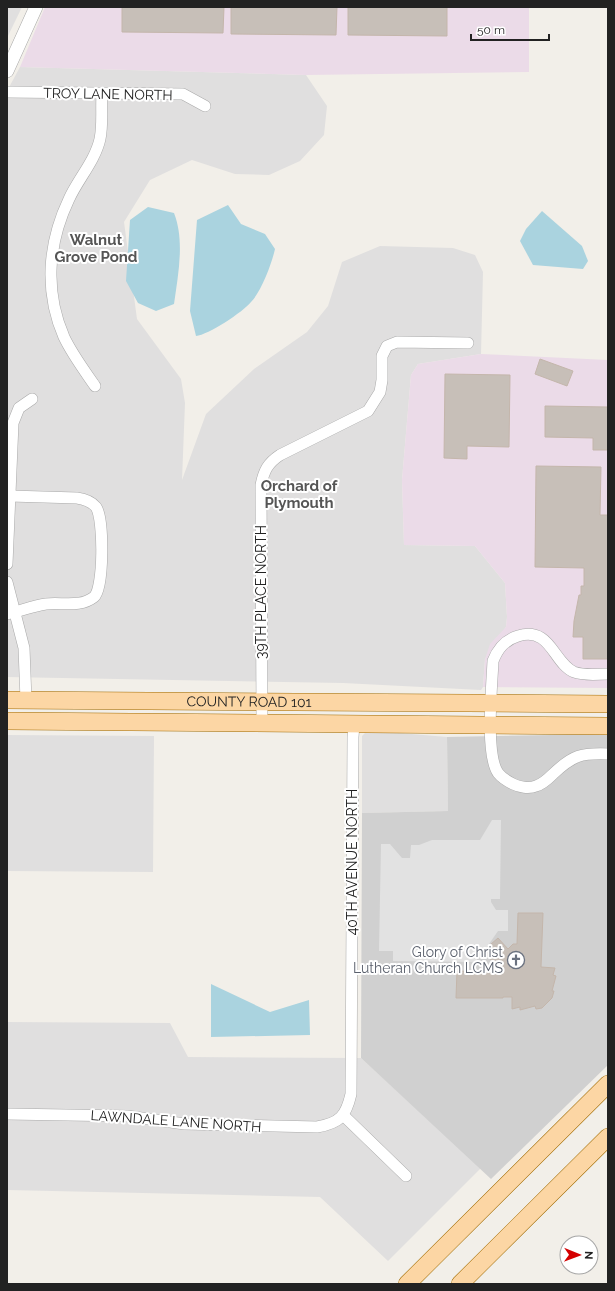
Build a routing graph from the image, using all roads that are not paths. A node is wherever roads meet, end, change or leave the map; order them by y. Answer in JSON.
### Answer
{"nodes":[{"id":1,"x":36,"y":7,"type":"edge"},
{"id":2,"x":7,"y":71,"type":"edge"},
{"id":3,"x":7,"y":92,"type":"edge"},
{"id":4,"x":102,"y":94,"type":"junction"},
{"id":5,"x":205,"y":106,"type":"dead end"},
{"id":6,"x":468,"y":343,"type":"dead end"},
{"id":7,"x":95,"y":386,"type":"dead end"},
{"id":8,"x":32,"y":399,"type":"dead end"},
{"id":9,"x":10,"y":496,"type":"junction"},
{"id":10,"x":7,"y":564,"type":"edge"},
{"id":11,"x":7,"y":582,"type":"edge"},
{"id":12,"x":11,"y":613,"type":"edge"},
{"id":13,"x":608,"y":674,"type":"edge"},
{"id":14,"x":7,"y":700,"type":"edge"},
{"id":15,"x":26,"y":700,"type":"junction"},
{"id":16,"x":262,"y":702,"type":"junction"},
{"id":17,"x":491,"y":704,"type":"junction"},
{"id":18,"x":608,"y":704,"type":"edge"},
{"id":19,"x":7,"y":721,"type":"edge"},
{"id":20,"x":262,"y":724,"type":"junction"},
{"id":21,"x":354,"y":724,"type":"junction"},
{"id":22,"x":491,"y":725,"type":"junction"},
{"id":23,"x":608,"y":726,"type":"edge"},
{"id":24,"x":608,"y":754,"type":"edge"},
{"id":25,"x":608,"y":1084,"type":"edge"},
{"id":26,"x":7,"y":1114,"type":"edge"},
{"id":27,"x":342,"y":1116,"type":"junction"},
{"id":28,"x":608,"y":1137,"type":"edge"},
{"id":29,"x":406,"y":1176,"type":"dead end"},
{"id":30,"x":407,"y":1284,"type":"edge"},
{"id":31,"x":460,"y":1284,"type":"edge"}],
"edges":[{"from":1,"to":2,"type":"street"},
{"from":3,"to":4,"type":"street","name":"TROY LANE NORTH"},
{"from":4,"to":5,"type":"street","name":"TROY LANE NORTH"},
{"from":4,"to":7,"type":"street"},
{"from":6,"to":16,"type":"street","name":"39TH PLACE NORTH"},
{"from":8,"to":9,"type":"street"},
{"from":9,"to":10,"type":"street"},
{"from":9,"to":12,"type":"street"},
{"from":11,"to":12,"type":"street"},
{"from":12,"to":15,"type":"street"},
{"from":13,"to":17,"type":"street"},
{"from":14,"to":15,"type":"main road","name":"COUNTY ROAD 101"},
{"from":15,"to":16,"type":"main road","name":"COUNTY ROAD 101"},
{"from":16,"to":17,"type":"main road","name":"COUNTY ROAD 101"},
{"from":16,"to":20,"type":"street","name":"39TH PLACE NORTH"},
{"from":17,"to":18,"type":"main road","name":"COUNTY ROAD 101"},
{"from":17,"to":22,"type":"street"},
{"from":19,"to":20,"type":"main road","name":"COUNTY ROAD 101"},
{"from":20,"to":21,"type":"main road","name":"COUNTY ROAD 101"},
{"from":21,"to":22,"type":"main road","name":"COUNTY ROAD 101"},
{"from":21,"to":27,"type":"street","name":"40TH AVENUE NORTH"},
{"from":22,"to":23,"type":"main road","name":"COUNTY ROAD 101"},
{"from":22,"to":24,"type":"street"},
{"from":25,"to":30,"type":"main road"},
{"from":26,"to":27,"type":"street","name":"LAWNDALE LANE NORTH"},
{"from":27,"to":29,"type":"street"},
{"from":28,"to":31,"type":"main road"}]}
